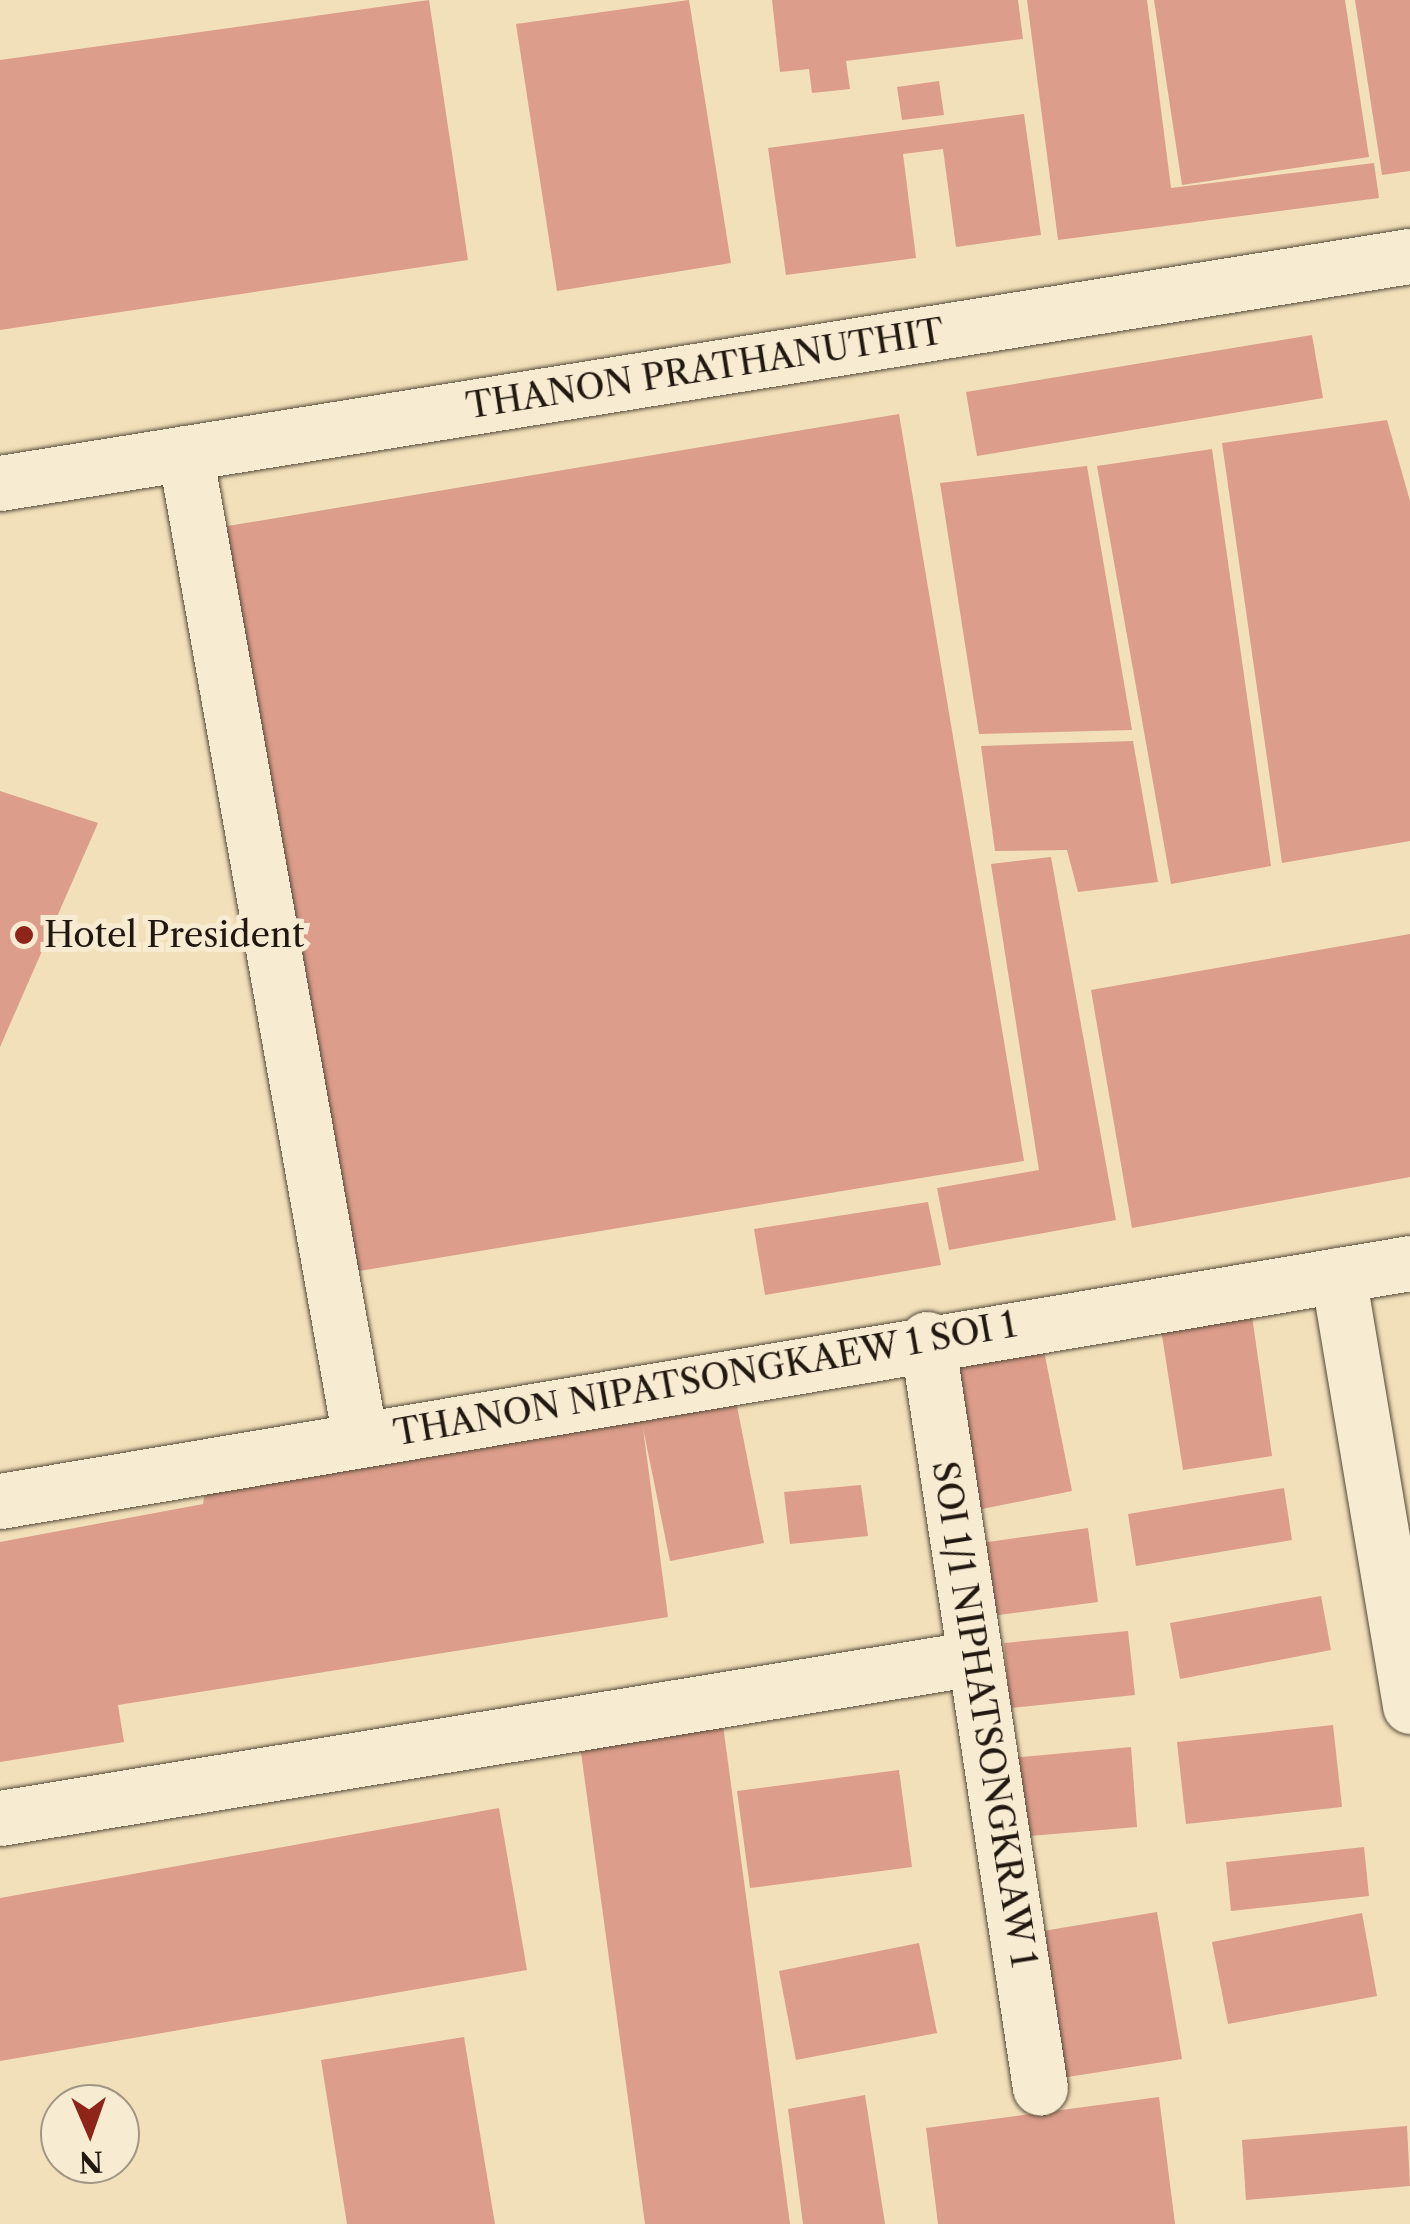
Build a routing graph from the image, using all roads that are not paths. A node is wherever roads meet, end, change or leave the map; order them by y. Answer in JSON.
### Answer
{"nodes":[{"id":1,"x":1410,"y":256,"type":"edge"},
{"id":2,"x":184,"y":453,"type":"junction"},
{"id":3,"x":0,"y":483,"type":"edge"},
{"id":4,"x":1410,"y":1263,"type":"edge"},
{"id":5,"x":1338,"y":1275,"type":"junction"},
{"id":6,"x":928,"y":1339,"type":"junction"},
{"id":7,"x":360,"y":1438,"type":"junction"},
{"id":8,"x":0,"y":1500,"type":"edge"},
{"id":9,"x":975,"y":1658,"type":"junction"},
{"id":10,"x":1410,"y":1706,"type":"edge"},
{"id":11,"x":0,"y":1818,"type":"edge"},
{"id":12,"x":1040,"y":2088,"type":"dead end"}],
"edges":[{"from":1,"to":2,"type":"street","name":"THANON PRATHANUTHIT"},
{"from":2,"to":3,"type":"street","name":"THANON PRATHANUTHIT"},
{"from":2,"to":7,"type":"street"},
{"from":4,"to":5,"type":"street","name":"THANON NIPATSONGKAEW 1 SOI 1"},
{"from":5,"to":6,"type":"street","name":"THANON NIPATSONGKAEW 1 SOI 1"},
{"from":5,"to":10,"type":"street"},
{"from":6,"to":7,"type":"street","name":"THANON NIPATSONGKAEW 1 SOI 1"},
{"from":6,"to":9,"type":"street","name":"SOI 1/1 NIPHATSONGKRAW 1"},
{"from":7,"to":8,"type":"street","name":"THANON NIPATSONGKAEW 1 SOI 1"},
{"from":9,"to":11,"type":"street"},
{"from":9,"to":12,"type":"street","name":"SOI 1/1 NIPHATSONGKRAW 1"}]}
